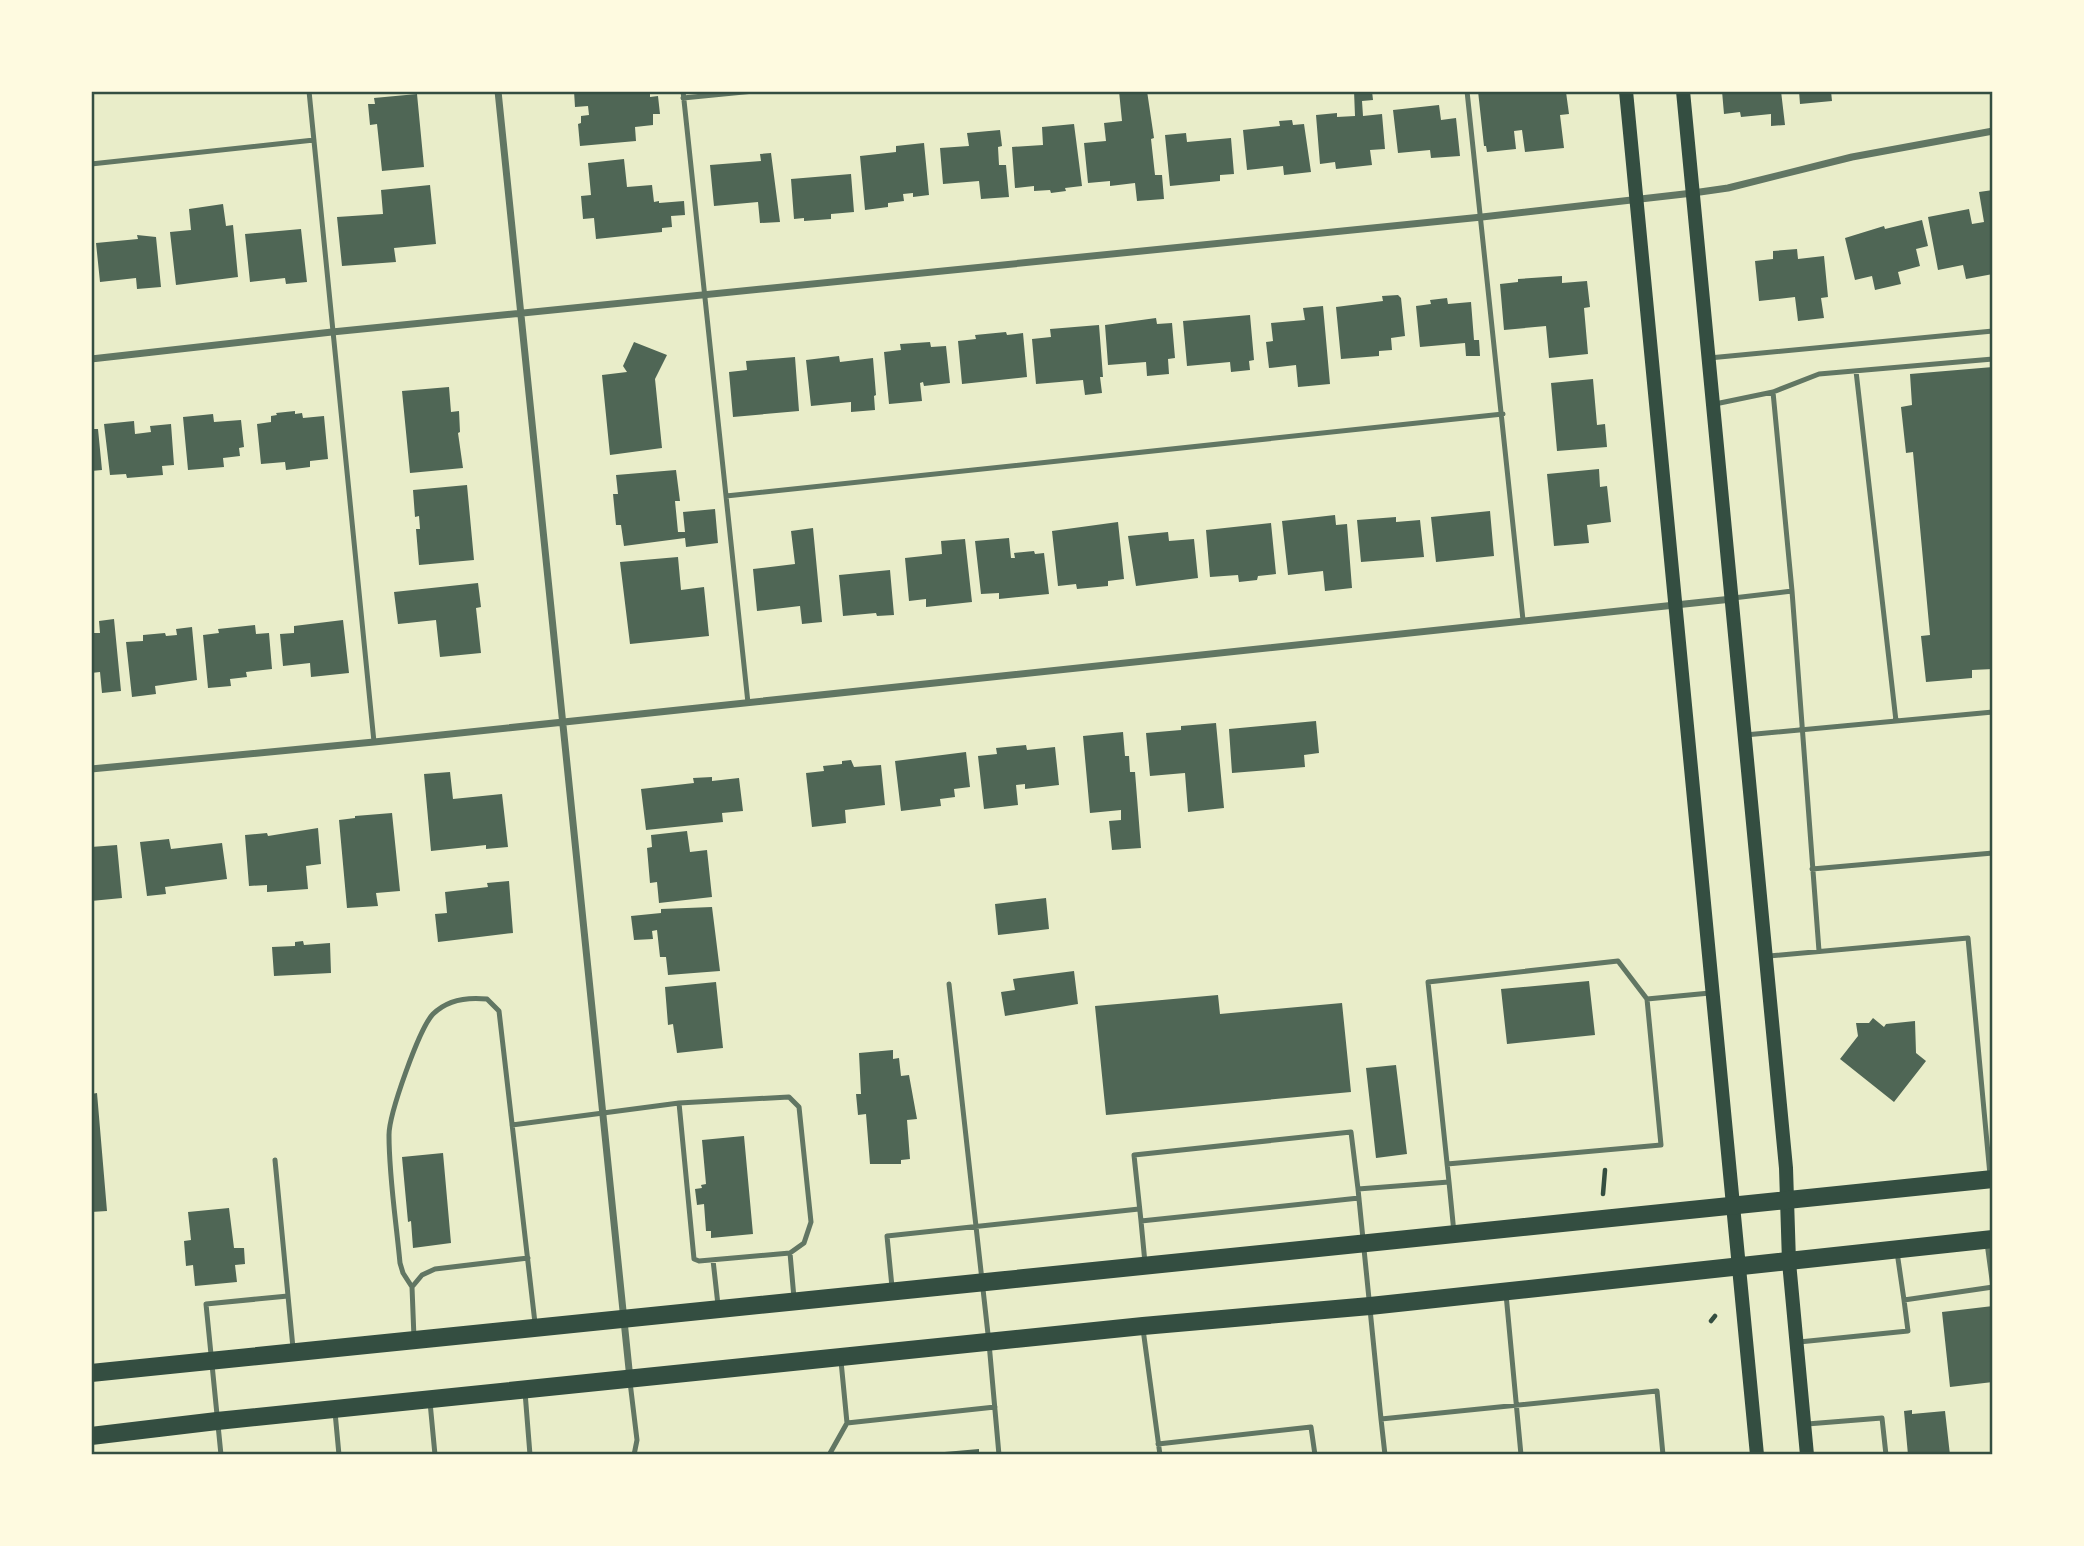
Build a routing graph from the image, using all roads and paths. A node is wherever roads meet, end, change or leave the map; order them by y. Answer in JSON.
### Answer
{"nodes":[{"id":1,"x":309,"y":91,"type":"edge"},
{"id":2,"x":498,"y":91,"type":"edge"},
{"id":3,"x":754,"y":91,"type":"edge"},
{"id":4,"x":1467,"y":91,"type":"edge"},
{"id":5,"x":1626,"y":91,"type":"edge"},
{"id":6,"x":1683,"y":91,"type":"edge"},
{"id":7,"x":683,"y":94,"type":"edge"},
{"id":8,"x":1993,"y":131,"type":"edge"},
{"id":9,"x":314,"y":140,"type":"junction"},
{"id":10,"x":91,"y":164,"type":"edge"},
{"id":11,"x":1693,"y":192,"type":"junction"},
{"id":12,"x":1636,"y":199,"type":"junction"},
{"id":13,"x":1482,"y":217,"type":"junction"},
{"id":14,"x":704,"y":295,"type":"junction"},
{"id":15,"x":522,"y":314,"type":"junction"},
{"id":16,"x":1993,"y":331,"type":"edge"},
{"id":17,"x":332,"y":332,"type":"junction"},
{"id":18,"x":1709,"y":358,"type":"junction"},
{"id":19,"x":91,"y":359,"type":"edge"},
{"id":20,"x":1993,"y":359,"type":"edge"},
{"id":21,"x":1856,"y":371,"type":"junction"},
{"id":22,"x":1773,"y":392,"type":"junction"},
{"id":23,"x":1714,"y":404,"type":"junction"},
{"id":24,"x":1503,"y":414,"type":"junction"},
{"id":25,"x":726,"y":496,"type":"junction"},
{"id":26,"x":1792,"y":591,"type":"junction"},
{"id":27,"x":1732,"y":598,"type":"junction"},
{"id":28,"x":1675,"y":605,"type":"junction"},
{"id":29,"x":1523,"y":620,"type":"junction"},
{"id":30,"x":748,"y":703,"type":"junction"},
{"id":31,"x":1993,"y":712,"type":"edge"},
{"id":32,"x":1896,"y":720,"type":"junction"},
{"id":33,"x":562,"y":722,"type":"junction"},
{"id":34,"x":1802,"y":730,"type":"junction"},
{"id":35,"x":1745,"y":735,"type":"junction"},
{"id":36,"x":374,"y":742,"type":"junction"},
{"id":37,"x":91,"y":769,"type":"edge"},
{"id":38,"x":1993,"y":853,"type":"edge"},
{"id":39,"x":1812,"y":869,"type":"junction"},
{"id":40,"x":1819,"y":951,"type":"junction"},
{"id":41,"x":1766,"y":956,"type":"junction"},
{"id":42,"x":949,"y":984,"type":"dead end"},
{"id":43,"x":1712,"y":993,"type":"junction"},
{"id":44,"x":1647,"y":999,"type":"junction"},
{"id":45,"x":679,"y":1103,"type":"junction"},
{"id":46,"x":602,"y":1113,"type":"junction"},
{"id":47,"x":512,"y":1125,"type":"junction"},
{"id":48,"x":275,"y":1160,"type":"dead end"},
{"id":49,"x":1447,"y":1164,"type":"junction"},
{"id":50,"x":1605,"y":1170,"type":"dead end"},
{"id":51,"x":1992,"y":1179,"type":"edge"},
{"id":52,"x":1449,"y":1181,"type":"junction"},
{"id":53,"x":1358,"y":1189,"type":"junction"},
{"id":54,"x":1603,"y":1194,"type":"dead end"},
{"id":55,"x":1359,"y":1198,"type":"junction"},
{"id":56,"x":1786,"y":1201,"type":"junction"},
{"id":57,"x":1732,"y":1207,"type":"junction"},
{"id":58,"x":1139,"y":1209,"type":"junction"},
{"id":59,"x":1141,"y":1220,"type":"junction"},
{"id":60,"x":977,"y":1226,"type":"junction"},
{"id":61,"x":1454,"y":1233,"type":"junction"},
{"id":62,"x":1990,"y":1240,"type":"edge"},
{"id":63,"x":1363,"y":1245,"type":"junction"},
{"id":64,"x":1897,"y":1251,"type":"junction"},
{"id":65,"x":790,"y":1253,"type":"junction"},
{"id":66,"x":528,"y":1258,"type":"junction"},
{"id":67,"x":713,"y":1260,"type":"junction"},
{"id":68,"x":1790,"y":1262,"type":"junction"},
{"id":69,"x":1146,"y":1265,"type":"junction"},
{"id":70,"x":1738,"y":1267,"type":"junction"},
{"id":71,"x":983,"y":1281,"type":"junction"},
{"id":72,"x":412,"y":1287,"type":"junction"},
{"id":73,"x":893,"y":1290,"type":"junction"},
{"id":74,"x":1506,"y":1291,"type":"junction"},
{"id":75,"x":288,"y":1296,"type":"junction"},
{"id":76,"x":794,"y":1300,"type":"junction"},
{"id":77,"x":1904,"y":1300,"type":"junction"},
{"id":78,"x":1370,"y":1306,"type":"junction"},
{"id":79,"x":718,"y":1307,"type":"junction"},
{"id":80,"x":623,"y":1317,"type":"junction"},
{"id":81,"x":536,"y":1326,"type":"junction"},
{"id":82,"x":1143,"y":1326,"type":"junction"},
{"id":83,"x":414,"y":1338,"type":"junction"},
{"id":84,"x":989,"y":1342,"type":"junction"},
{"id":85,"x":1796,"y":1342,"type":"junction"},
{"id":86,"x":293,"y":1351,"type":"junction"},
{"id":87,"x":841,"y":1358,"type":"junction"},
{"id":88,"x":211,"y":1360,"type":"junction"},
{"id":89,"x":91,"y":1373,"type":"edge"},
{"id":90,"x":630,"y":1379,"type":"junction"},
{"id":91,"x":525,"y":1389,"type":"junction"},
{"id":92,"x":430,"y":1399,"type":"junction"},
{"id":93,"x":1517,"y":1405,"type":"junction"},
{"id":94,"x":995,"y":1407,"type":"junction"},
{"id":95,"x":334,"y":1409,"type":"junction"},
{"id":96,"x":1381,"y":1419,"type":"junction"},
{"id":97,"x":217,"y":1420,"type":"junction"},
{"id":98,"x":846,"y":1423,"type":"junction"},
{"id":99,"x":1804,"y":1424,"type":"junction"},
{"id":100,"x":91,"y":1436,"type":"edge"},
{"id":101,"x":1158,"y":1444,"type":"junction"},
{"id":102,"x":221,"y":1455,"type":"edge"},
{"id":103,"x":339,"y":1455,"type":"edge"},
{"id":104,"x":435,"y":1455,"type":"edge"},
{"id":105,"x":530,"y":1455,"type":"edge"},
{"id":106,"x":634,"y":1455,"type":"edge"},
{"id":107,"x":830,"y":1455,"type":"edge"},
{"id":108,"x":999,"y":1455,"type":"edge"},
{"id":109,"x":1160,"y":1455,"type":"edge"},
{"id":110,"x":1315,"y":1455,"type":"edge"},
{"id":111,"x":1385,"y":1455,"type":"edge"},
{"id":112,"x":1521,"y":1455,"type":"edge"},
{"id":113,"x":1663,"y":1455,"type":"edge"},
{"id":114,"x":1757,"y":1455,"type":"edge"},
{"id":115,"x":1807,"y":1455,"type":"edge"},
{"id":116,"x":1885,"y":1455,"type":"edge"}],
"edges":[{"from":1,"to":9,"type":"lane"},
{"from":2,"to":15,"type":"street"},
{"from":3,"to":7,"type":"lane"},
{"from":4,"to":13,"type":"lane"},
{"from":5,"to":12,"type":"main road"},
{"from":6,"to":11,"type":"main road"},
{"from":7,"to":14,"type":"lane"},
{"from":8,"to":11,"type":"street"},
{"from":9,"to":10,"type":"lane"},
{"from":9,"to":17,"type":"lane"},
{"from":11,"to":12,"type":"street"},
{"from":11,"to":18,"type":"main road"},
{"from":12,"to":13,"type":"street"},
{"from":12,"to":28,"type":"main road"},
{"from":13,"to":14,"type":"street"},
{"from":13,"to":24,"type":"lane"},
{"from":14,"to":15,"type":"street"},
{"from":14,"to":25,"type":"lane"},
{"from":15,"to":17,"type":"street"},
{"from":15,"to":33,"type":"street"},
{"from":16,"to":18,"type":"lane"},
{"from":17,"to":19,"type":"street"},
{"from":17,"to":36,"type":"lane"},
{"from":18,"to":23,"type":"main road"},
{"from":20,"to":21,"type":"lane"},
{"from":21,"to":22,"type":"lane"},
{"from":21,"to":32,"type":"lane"},
{"from":22,"to":23,"type":"lane"},
{"from":22,"to":26,"type":"lane"},
{"from":23,"to":27,"type":"main road"},
{"from":24,"to":25,"type":"lane"},
{"from":24,"to":29,"type":"lane"},
{"from":25,"to":30,"type":"lane"},
{"from":26,"to":27,"type":"lane"},
{"from":26,"to":34,"type":"lane"},
{"from":27,"to":28,"type":"street"},
{"from":27,"to":35,"type":"main road"},
{"from":28,"to":29,"type":"street"},
{"from":28,"to":43,"type":"main road"},
{"from":29,"to":30,"type":"street"},
{"from":30,"to":33,"type":"street"},
{"from":31,"to":32,"type":"lane"},
{"from":32,"to":34,"type":"lane"},
{"from":33,"to":36,"type":"street"},
{"from":33,"to":46,"type":"street"},
{"from":34,"to":35,"type":"lane"},
{"from":34,"to":39,"type":"lane"},
{"from":35,"to":41,"type":"main road"},
{"from":36,"to":37,"type":"street"},
{"from":38,"to":39,"type":"lane"},
{"from":39,"to":40,"type":"lane"},
{"from":40,"to":41,"type":"lane"},
{"from":40,"to":51,"type":"lane"},
{"from":41,"to":56,"type":"main road"},
{"from":42,"to":60,"type":"lane"},
{"from":43,"to":44,"type":"lane"},
{"from":43,"to":57,"type":"main road"},
{"from":44,"to":49,"type":"lane"},
{"from":44,"to":49,"type":"lane"},
{"from":45,"to":46,"type":"lane"},
{"from":45,"to":65,"type":"lane"},
{"from":45,"to":67,"type":"lane"},
{"from":46,"to":47,"type":"lane"},
{"from":46,"to":80,"type":"street"},
{"from":47,"to":66,"type":"lane"},
{"from":47,"to":72,"type":"lane"},
{"from":48,"to":75,"type":"lane"},
{"from":49,"to":52,"type":"lane"},
{"from":50,"to":54,"type":"path"},
{"from":51,"to":56,"type":"main road"},
{"from":52,"to":53,"type":"lane"},
{"from":52,"to":61,"type":"lane"},
{"from":53,"to":55,"type":"lane"},
{"from":53,"to":58,"type":"lane"},
{"from":55,"to":59,"type":"lane"},
{"from":55,"to":63,"type":"lane"},
{"from":56,"to":57,"type":"main road"},
{"from":56,"to":68,"type":"main road"},
{"from":57,"to":61,"type":"main road"},
{"from":57,"to":70,"type":"main road"},
{"from":58,"to":59,"type":"lane"},
{"from":58,"to":60,"type":"lane"},
{"from":59,"to":69,"type":"lane"},
{"from":60,"to":71,"type":"lane"},
{"from":60,"to":73,"type":"lane"},
{"from":61,"to":63,"type":"main road"},
{"from":62,"to":64,"type":"main road"},
{"from":62,"to":77,"type":"lane"},
{"from":63,"to":69,"type":"main road"},
{"from":63,"to":78,"type":"lane"},
{"from":64,"to":68,"type":"main road"},
{"from":64,"to":77,"type":"lane"},
{"from":65,"to":67,"type":"lane"},
{"from":65,"to":76,"type":"lane"},
{"from":66,"to":72,"type":"lane"},
{"from":66,"to":81,"type":"lane"},
{"from":67,"to":79,"type":"lane"},
{"from":68,"to":70,"type":"main road"},
{"from":68,"to":85,"type":"main road"},
{"from":69,"to":71,"type":"main road"},
{"from":70,"to":74,"type":"main road"},
{"from":70,"to":114,"type":"main road"},
{"from":71,"to":73,"type":"main road"},
{"from":71,"to":84,"type":"lane"},
{"from":72,"to":83,"type":"lane"},
{"from":73,"to":76,"type":"main road"},
{"from":74,"to":78,"type":"main road"},
{"from":74,"to":93,"type":"lane"},
{"from":75,"to":86,"type":"lane"},
{"from":75,"to":88,"type":"lane"},
{"from":76,"to":79,"type":"main road"},
{"from":77,"to":85,"type":"lane"},
{"from":78,"to":82,"type":"main road"},
{"from":78,"to":96,"type":"lane"},
{"from":79,"to":80,"type":"main road"},
{"from":80,"to":81,"type":"main road"},
{"from":80,"to":90,"type":"street"},
{"from":81,"to":83,"type":"main road"},
{"from":82,"to":84,"type":"main road"},
{"from":82,"to":101,"type":"lane"},
{"from":83,"to":86,"type":"main road"},
{"from":84,"to":87,"type":"main road"},
{"from":84,"to":94,"type":"lane"},
{"from":85,"to":99,"type":"main road"},
{"from":86,"to":88,"type":"main road"},
{"from":87,"to":90,"type":"main road"},
{"from":87,"to":98,"type":"lane"},
{"from":88,"to":89,"type":"main road"},
{"from":88,"to":97,"type":"lane"},
{"from":90,"to":91,"type":"main road"},
{"from":90,"to":106,"type":"lane"},
{"from":91,"to":92,"type":"main road"},
{"from":91,"to":105,"type":"lane"},
{"from":92,"to":95,"type":"main road"},
{"from":92,"to":104,"type":"lane"},
{"from":93,"to":96,"type":"lane"},
{"from":93,"to":112,"type":"lane"},
{"from":93,"to":113,"type":"lane"},
{"from":94,"to":98,"type":"lane"},
{"from":94,"to":108,"type":"lane"},
{"from":95,"to":97,"type":"main road"},
{"from":95,"to":103,"type":"lane"},
{"from":96,"to":111,"type":"lane"},
{"from":97,"to":100,"type":"main road"},
{"from":97,"to":102,"type":"lane"},
{"from":98,"to":107,"type":"lane"},
{"from":99,"to":115,"type":"main road"},
{"from":99,"to":116,"type":"lane"},
{"from":101,"to":109,"type":"lane"},
{"from":101,"to":110,"type":"lane"}]}
